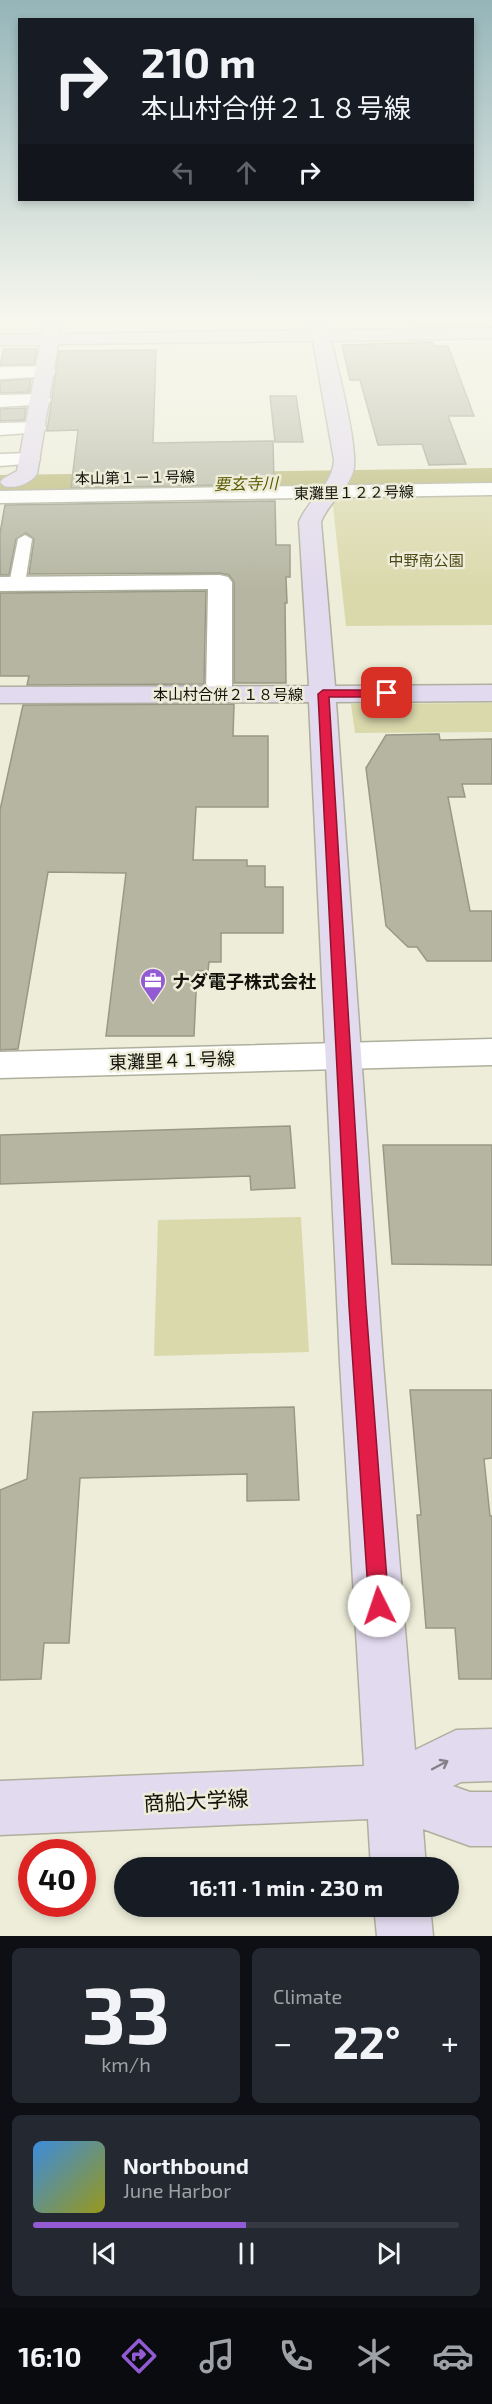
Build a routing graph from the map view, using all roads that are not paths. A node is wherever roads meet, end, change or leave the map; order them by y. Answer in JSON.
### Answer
{"nodes":[{"id":1,"x":39,"y":409,"type":"edge"},
{"id":2,"x":335,"y":409,"type":"edge"},
{"id":3,"x":36,"y":428,"type":"junction"},
{"id":4,"x":0,"y":429,"type":"edge"},
{"id":5,"x":30,"y":459,"type":"junction"},
{"id":6,"x":0,"y":460,"type":"edge"},
{"id":7,"x":336,"y":482,"type":"junction"},
{"id":8,"x":6,"y":486,"type":"edge"},
{"id":9,"x":492,"y":489,"type":"edge"},
{"id":10,"x":25,"y":539,"type":"dead end"},
{"id":11,"x":9,"y":584,"type":"edge"},
{"id":12,"x":492,"y":693,"type":"edge"},
{"id":13,"x":219,"y":694,"type":"junction"},
{"id":14,"x":323,"y":694,"type":"junction"},
{"id":15,"x":0,"y":695,"type":"edge"},
{"id":16,"x":492,"y":1052,"type":"edge"},
{"id":17,"x":344,"y":1055,"type":"junction"},
{"id":18,"x":0,"y":1065,"type":"edge"},
{"id":19,"x":492,"y":1755,"type":"edge"},
{"id":20,"x":392,"y":1791,"type":"junction"},
{"id":21,"x":0,"y":1809,"type":"edge"},
{"id":22,"x":492,"y":1819,"type":"edge"},
{"id":23,"x":398,"y":1857,"type":"edge"},
{"id":24,"x":403,"y":1917,"type":"edge"},
{"id":25,"x":405,"y":1936,"type":"edge"}],
"edges":[{"from":1,"to":3,"type":"street"},
{"from":2,"to":7,"type":"street"},
{"from":3,"to":4,"type":"street"},
{"from":3,"to":5,"type":"street"},
{"from":5,"to":6,"type":"street"},
{"from":5,"to":8,"type":"street"},
{"from":7,"to":8,"type":"street","name":"東灘里１２２号線"},
{"from":7,"to":9,"type":"street","name":"東灘里１２２号線"},
{"from":7,"to":14,"type":"street"},
{"from":10,"to":11,"type":"lane"},
{"from":11,"to":13,"type":"street"},
{"from":12,"to":14,"type":"street","name":"本山村合併２１８号線"},
{"from":13,"to":14,"type":"street","name":"本山村合併２１８号線"},
{"from":13,"to":15,"type":"street","name":"本山村合併２１８号線"},
{"from":14,"to":17,"type":"street"},
{"from":16,"to":17,"type":"street","name":"東灘里４１号線"},
{"from":17,"to":18,"type":"street","name":"東灘里４１号線"},
{"from":17,"to":20,"type":"street"},
{"from":20,"to":19,"type":"street","name":"商船大学線","one_way":true},
{"from":20,"to":21,"type":"street","name":"商船大学線"},
{"from":20,"to":22,"type":"street","name":"商船大学線"},
{"from":20,"to":23,"type":"street"},
{"from":24,"to":25,"type":"street"}]}
